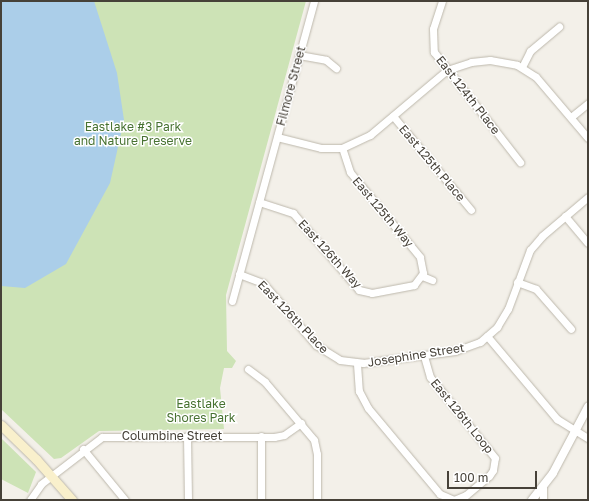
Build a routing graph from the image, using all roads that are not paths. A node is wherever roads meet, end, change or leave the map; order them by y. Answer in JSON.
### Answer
{"nodes":[{"id":1,"x":314,"y":1,"type":"edge"},
{"id":2,"x":442,"y":1,"type":"edge"},
{"id":3,"x":559,"y":27,"type":"dead end"},
{"id":4,"x":299,"y":54,"type":"junction"},
{"id":5,"x":522,"y":67,"type":"junction"},
{"id":6,"x":336,"y":68,"type":"dead end"},
{"id":7,"x":447,"y":70,"type":"junction"},
{"id":8,"x":588,"y":103,"type":"edge"},
{"id":9,"x":393,"y":116,"type":"junction"},
{"id":10,"x":571,"y":117,"type":"junction"},
{"id":11,"x":277,"y":137,"type":"junction"},
{"id":12,"x":588,"y":138,"type":"edge"},
{"id":13,"x":342,"y":148,"type":"junction"},
{"id":14,"x":520,"y":162,"type":"dead end"},
{"id":15,"x":588,"y":197,"type":"edge"},
{"id":16,"x":259,"y":202,"type":"junction"},
{"id":17,"x":471,"y":210,"type":"dead end"},
{"id":18,"x":565,"y":216,"type":"junction"},
{"id":19,"x":588,"y":243,"type":"edge"},
{"id":20,"x":239,"y":274,"type":"junction"},
{"id":21,"x":422,"y":276,"type":"junction"},
{"id":22,"x":432,"y":280,"type":"dead end"},
{"id":23,"x":517,"y":282,"type":"junction"},
{"id":24,"x":232,"y":301,"type":"dead end"},
{"id":25,"x":570,"y":329,"type":"dead end"},
{"id":26,"x":488,"y":336,"type":"junction"},
{"id":27,"x":424,"y":356,"type":"junction"},
{"id":28,"x":357,"y":364,"type":"junction"},
{"id":29,"x":248,"y":369,"type":"dead end"},
{"id":30,"x":588,"y":407,"type":"edge"},
{"id":31,"x":302,"y":423,"type":"junction"},
{"id":32,"x":1,"y":425,"type":"edge"},
{"id":33,"x":575,"y":432,"type":"junction"},
{"id":34,"x":187,"y":436,"type":"junction"},
{"id":35,"x":260,"y":436,"type":"junction"},
{"id":36,"x":588,"y":438,"type":"edge"},
{"id":37,"x":83,"y":449,"type":"junction"},
{"id":38,"x":51,"y":475,"type":"junction"},
{"id":39,"x":543,"y":487,"type":"junction"},
{"id":40,"x":30,"y":500,"type":"edge"},
{"id":41,"x":72,"y":500,"type":"edge"},
{"id":42,"x":124,"y":500,"type":"edge"},
{"id":43,"x":188,"y":500,"type":"edge"},
{"id":44,"x":261,"y":500,"type":"edge"},
{"id":45,"x":317,"y":500,"type":"edge"},
{"id":46,"x":450,"y":500,"type":"edge"},
{"id":47,"x":532,"y":500,"type":"edge"},
{"id":48,"x":543,"y":500,"type":"edge"}],
"edges":[{"from":1,"to":4,"type":"street","name":"Filmore Street"},
{"from":2,"to":7,"type":"street","name":"East 124th Place"},
{"from":3,"to":5,"type":"street"},
{"from":4,"to":6,"type":"street"},
{"from":4,"to":11,"type":"street","name":"Filmore Street"},
{"from":5,"to":7,"type":"street"},
{"from":5,"to":10,"type":"street"},
{"from":7,"to":9,"type":"street"},
{"from":7,"to":14,"type":"street","name":"East 124th Place"},
{"from":8,"to":10,"type":"street"},
{"from":9,"to":13,"type":"street"},
{"from":9,"to":17,"type":"street","name":"East 125th Place"},
{"from":10,"to":12,"type":"street"},
{"from":11,"to":13,"type":"street"},
{"from":11,"to":16,"type":"street","name":"Filmore Street"},
{"from":13,"to":21,"type":"street","name":"East 125th Way"},
{"from":15,"to":18,"type":"street","name":"Josephine Street"},
{"from":16,"to":20,"type":"street"},
{"from":16,"to":21,"type":"street","name":"East 126th Way"},
{"from":18,"to":19,"type":"street"},
{"from":18,"to":23,"type":"street","name":"Josephine Street"},
{"from":20,"to":24,"type":"street"},
{"from":20,"to":28,"type":"street","name":"East 126th Place"},
{"from":21,"to":22,"type":"street"},
{"from":23,"to":25,"type":"street"},
{"from":23,"to":26,"type":"street","name":"Josephine Street"},
{"from":26,"to":27,"type":"street","name":"Josephine Street"},
{"from":26,"to":33,"type":"street"},
{"from":27,"to":28,"type":"street","name":"Josephine Street"},
{"from":27,"to":46,"type":"street","name":"East 126th Loop"},
{"from":28,"to":46,"type":"street","name":"East 126th Loop"},
{"from":29,"to":31,"type":"street"},
{"from":30,"to":33,"type":"street"},
{"from":31,"to":35,"type":"street","name":"Columbine Street"},
{"from":31,"to":45,"type":"street"},
{"from":32,"to":38,"type":"main road"},
{"from":33,"to":36,"type":"street"},
{"from":33,"to":39,"type":"street"},
{"from":34,"to":35,"type":"street","name":"Columbine Street"},
{"from":34,"to":37,"type":"street","name":"Columbine Street"},
{"from":34,"to":43,"type":"street"},
{"from":35,"to":44,"type":"street"},
{"from":37,"to":38,"type":"street","name":"Columbine Street"},
{"from":37,"to":42,"type":"street"},
{"from":38,"to":40,"type":"street","name":"Columbine Street"},
{"from":38,"to":41,"type":"main road"},
{"from":39,"to":47,"type":"street"},
{"from":39,"to":48,"type":"street"}]}
